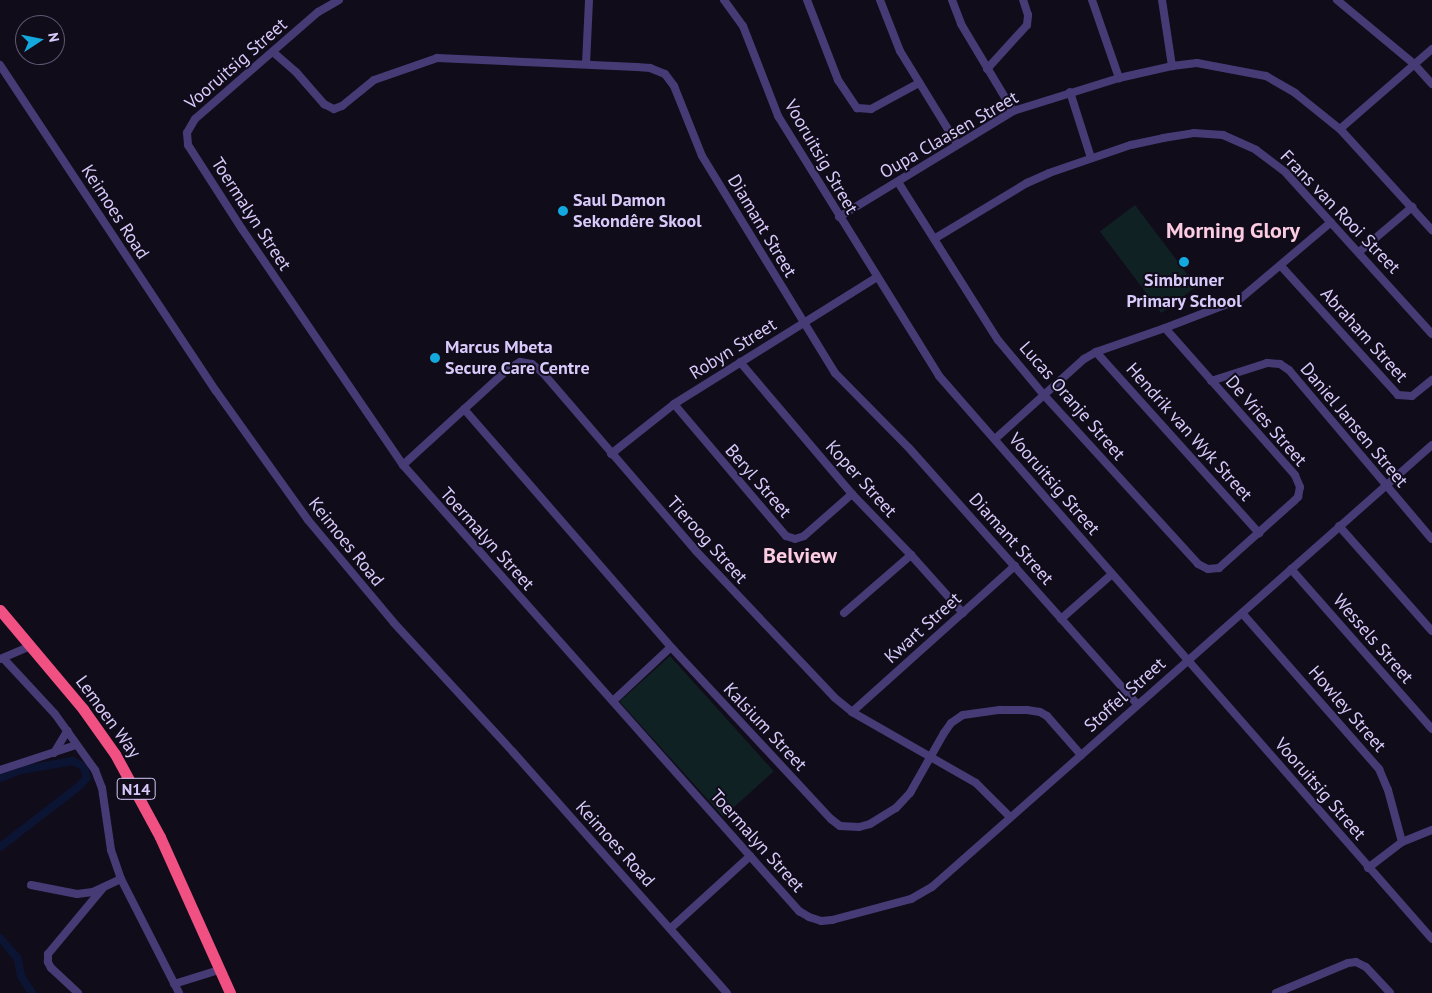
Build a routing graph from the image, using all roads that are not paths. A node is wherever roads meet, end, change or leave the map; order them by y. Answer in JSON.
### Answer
{"nodes":[{"id":1,"x":339,"y":0,"type":"edge"},
{"id":2,"x":589,"y":0,"type":"edge"},
{"id":3,"x":724,"y":0,"type":"edge"},
{"id":4,"x":808,"y":0,"type":"edge"},
{"id":5,"x":880,"y":0,"type":"edge"},
{"id":6,"x":952,"y":0,"type":"edge"},
{"id":7,"x":1023,"y":0,"type":"edge"},
{"id":8,"x":1092,"y":0,"type":"edge"},
{"id":9,"x":1162,"y":0,"type":"edge"},
{"id":10,"x":1337,"y":0,"type":"edge"},
{"id":11,"x":1432,"y":49,"type":"edge"},
{"id":12,"x":273,"y":52,"type":"junction"},
{"id":13,"x":586,"y":64,"type":"junction"},
{"id":14,"x":1414,"y":64,"type":"junction"},
{"id":15,"x":0,"y":65,"type":"edge"},
{"id":16,"x":1172,"y":66,"type":"junction"},
{"id":17,"x":987,"y":69,"type":"junction"},
{"id":18,"x":1119,"y":78,"type":"junction"},
{"id":19,"x":919,"y":83,"type":"junction"},
{"id":20,"x":1432,"y":84,"type":"edge"},
{"id":21,"x":1070,"y":92,"type":"junction"},
{"id":22,"x":1013,"y":111,"type":"junction"},
{"id":23,"x":1340,"y":129,"type":"junction"},
{"id":24,"x":187,"y":140,"type":"joint"},
{"id":25,"x":957,"y":144,"type":"junction"},
{"id":26,"x":1091,"y":158,"type":"junction"},
{"id":27,"x":898,"y":182,"type":"junction"},
{"id":28,"x":1412,"y":207,"type":"junction"},
{"id":29,"x":839,"y":217,"type":"junction"},
{"id":30,"x":1331,"y":222,"type":"junction"},
{"id":31,"x":1432,"y":230,"type":"edge"},
{"id":32,"x":934,"y":238,"type":"junction"},
{"id":33,"x":1359,"y":252,"type":"junction"},
{"id":34,"x":1282,"y":266,"type":"junction"},
{"id":35,"x":876,"y":278,"type":"junction"},
{"id":36,"x":804,"y":323,"type":"junction"},
{"id":37,"x":1165,"y":328,"type":"junction"},
{"id":38,"x":1432,"y":334,"type":"edge"},
{"id":39,"x":1096,"y":352,"type":"junction"},
{"id":40,"x":740,"y":362,"type":"junction"},
{"id":41,"x":1432,"y":380,"type":"edge"},
{"id":42,"x":1211,"y":381,"type":"junction"},
{"id":43,"x":1043,"y":394,"type":"junction"},
{"id":44,"x":674,"y":404,"type":"junction"},
{"id":45,"x":464,"y":409,"type":"junction"},
{"id":46,"x":995,"y":439,"type":"junction"},
{"id":47,"x":1432,"y":444,"type":"edge"},
{"id":48,"x":611,"y":454,"type":"junction"},
{"id":49,"x":403,"y":465,"type":"junction"},
{"id":50,"x":1386,"y":486,"type":"junction"},
{"id":51,"x":852,"y":494,"type":"junction"},
{"id":52,"x":1339,"y":526,"type":"junction"},
{"id":53,"x":1260,"y":533,"type":"junction"},
{"id":54,"x":1432,"y":539,"type":"edge"},
{"id":55,"x":911,"y":555,"type":"junction"},
{"id":56,"x":1015,"y":566,"type":"junction"},
{"id":57,"x":1291,"y":569,"type":"junction"},
{"id":58,"x":1112,"y":574,"type":"junction"},
{"id":59,"x":0,"y":610,"type":"edge"},
{"id":60,"x":1242,"y":612,"type":"junction"},
{"id":61,"x":844,"y":613,"type":"dead end"},
{"id":62,"x":962,"y":613,"type":"junction"},
{"id":63,"x":1061,"y":619,"type":"junction"},
{"id":64,"x":1432,"y":631,"type":"edge"},
{"id":65,"x":30,"y":646,"type":"junction"},
{"id":66,"x":671,"y":647,"type":"junction"},
{"id":67,"x":1,"y":659,"type":"edge"},
{"id":68,"x":1188,"y":659,"type":"junction"},
{"id":69,"x":613,"y":701,"type":"junction"},
{"id":70,"x":1137,"y":704,"type":"junction"},
{"id":71,"x":852,"y":712,"type":"junction"},
{"id":72,"x":1432,"y":730,"type":"edge"},
{"id":73,"x":67,"y":731,"type":"junction"},
{"id":74,"x":76,"y":745,"type":"junction"},
{"id":75,"x":54,"y":753,"type":"junction"},
{"id":76,"x":1081,"y":754,"type":"junction"},
{"id":77,"x":931,"y":758,"type":"junction"},
{"id":78,"x":0,"y":770,"type":"edge"},
{"id":79,"x":1010,"y":818,"type":"junction"},
{"id":80,"x":1432,"y":830,"type":"edge"},
{"id":81,"x":1402,"y":842,"type":"junction"},
{"id":82,"x":750,"y":856,"type":"junction"},
{"id":83,"x":1368,"y":868,"type":"junction"},
{"id":84,"x":121,"y":879,"type":"junction"},
{"id":85,"x":31,"y":885,"type":"dead end"},
{"id":86,"x":103,"y":888,"type":"junction"},
{"id":87,"x":814,"y":919,"type":"joint"},
{"id":88,"x":671,"y":928,"type":"junction"},
{"id":89,"x":1432,"y":939,"type":"edge"},
{"id":90,"x":219,"y":970,"type":"junction"},
{"id":91,"x":174,"y":984,"type":"junction"},
{"id":92,"x":78,"y":993,"type":"edge"},
{"id":93,"x":179,"y":993,"type":"edge"},
{"id":94,"x":230,"y":993,"type":"edge"},
{"id":95,"x":727,"y":993,"type":"edge"},
{"id":96,"x":1276,"y":993,"type":"edge"},
{"id":97,"x":1390,"y":993,"type":"edge"}],
"edges":[{"from":1,"to":12,"type":"street","name":"Vooruitsig Street"},
{"from":2,"to":13,"type":"street"},
{"from":3,"to":29,"type":"street","name":"Vooruitsig Street"},
{"from":4,"to":19,"type":"street"},
{"from":5,"to":19,"type":"street"},
{"from":6,"to":17,"type":"street"},
{"from":7,"to":17,"type":"street"},
{"from":8,"to":18,"type":"street"},
{"from":9,"to":16,"type":"street"},
{"from":10,"to":14,"type":"street"},
{"from":11,"to":14,"type":"street"},
{"from":12,"to":13,"type":"street","name":"Diamant Street"},
{"from":12,"to":24,"type":"street","name":"Vooruitsig Street"},
{"from":13,"to":36,"type":"street","name":"Diamant Street"},
{"from":14,"to":20,"type":"street"},
{"from":14,"to":23,"type":"street"},
{"from":15,"to":88,"type":"street","name":"Keimoes Road"},
{"from":16,"to":18,"type":"street","name":"Oupa Claasen Street"},
{"from":16,"to":23,"type":"street","name":"Oupa Claasen Street"},
{"from":17,"to":22,"type":"street"},
{"from":18,"to":21,"type":"street","name":"Oupa Claasen Street"},
{"from":19,"to":25,"type":"street"},
{"from":21,"to":22,"type":"street","name":"Oupa Claasen Street"},
{"from":21,"to":26,"type":"street"},
{"from":22,"to":25,"type":"street","name":"Oupa Claasen Street"},
{"from":23,"to":28,"type":"street","name":"Oupa Claasen Street"},
{"from":24,"to":49,"type":"street","name":"Toermalyn Street"},
{"from":25,"to":27,"type":"street","name":"Oupa Claasen Street"},
{"from":26,"to":30,"type":"street","name":"Frans van Rooi Street"},
{"from":26,"to":32,"type":"street","name":"Frans van Rooi Street"},
{"from":27,"to":29,"type":"street","name":"Oupa Claasen Street"},
{"from":27,"to":32,"type":"street","name":"Lucas Oranje Street"},
{"from":28,"to":31,"type":"street","name":"Oupa Claasen Street"},
{"from":28,"to":33,"type":"street"},
{"from":29,"to":35,"type":"street","name":"Vooruitsig Street"},
{"from":30,"to":33,"type":"street","name":"Frans van Rooi Street"},
{"from":30,"to":34,"type":"street"},
{"from":32,"to":43,"type":"street","name":"Lucas Oranje Street"},
{"from":33,"to":38,"type":"street","name":"Frans van Rooi Street"},
{"from":34,"to":37,"type":"street"},
{"from":34,"to":41,"type":"street","name":"Abraham Street"},
{"from":35,"to":36,"type":"street","name":"Robyn Street"},
{"from":35,"to":46,"type":"street","name":"Vooruitsig Street"},
{"from":36,"to":40,"type":"street","name":"Robyn Street"},
{"from":36,"to":56,"type":"street","name":"Diamant Street"},
{"from":37,"to":39,"type":"street"},
{"from":37,"to":42,"type":"street","name":"De Vries Street"},
{"from":39,"to":43,"type":"street"},
{"from":39,"to":53,"type":"street","name":"Hendrik van Wyk Street"},
{"from":40,"to":44,"type":"street","name":"Robyn Street"},
{"from":40,"to":51,"type":"street","name":"Koper Street"},
{"from":42,"to":50,"type":"street","name":"Daniel Jansen Street"},
{"from":42,"to":53,"type":"street","name":"De Vries Street"},
{"from":43,"to":46,"type":"street"},
{"from":43,"to":53,"type":"street","name":"Lucas Oranje Street"},
{"from":44,"to":48,"type":"street","name":"Robyn Street"},
{"from":44,"to":51,"type":"street","name":"Beryl Street"},
{"from":45,"to":48,"type":"street","name":"Tieroog Street"},
{"from":45,"to":49,"type":"street","name":"Tieroog Street"},
{"from":45,"to":66,"type":"street","name":"Kalsium Street"},
{"from":46,"to":58,"type":"street","name":"Vooruitsig Street"},
{"from":47,"to":50,"type":"street","name":"Stoffel Street"},
{"from":48,"to":71,"type":"street","name":"Tieroog Street"},
{"from":49,"to":69,"type":"street","name":"Toermalyn Street"},
{"from":50,"to":52,"type":"street","name":"Stoffel Street"},
{"from":50,"to":54,"type":"street","name":"Daniel Jansen Street"},
{"from":51,"to":55,"type":"street","name":"Koper Street"},
{"from":52,"to":57,"type":"street","name":"Stoffel Street"},
{"from":52,"to":64,"type":"street"},
{"from":55,"to":61,"type":"street"},
{"from":55,"to":62,"type":"street","name":"Koper Street"},
{"from":56,"to":62,"type":"street","name":"Kwart Street"},
{"from":56,"to":63,"type":"street","name":"Diamant Street"},
{"from":57,"to":60,"type":"street","name":"Stoffel Street"},
{"from":57,"to":72,"type":"street","name":"Wessels Street"},
{"from":58,"to":63,"type":"street"},
{"from":58,"to":68,"type":"street","name":"Vooruitsig Street"},
{"from":59,"to":65,"type":"highway","name":"Lemoen Way","number":"N14"},
{"from":60,"to":68,"type":"street","name":"Stoffel Street"},
{"from":60,"to":81,"type":"street","name":"Howley Street"},
{"from":62,"to":71,"type":"street","name":"Kwart Street"},
{"from":63,"to":70,"type":"street","name":"Diamant Street"},
{"from":65,"to":67,"type":"street"},
{"from":65,"to":90,"type":"highway","name":"Lemoen Way","number":"N14"},
{"from":66,"to":69,"type":"street"},
{"from":66,"to":77,"type":"street","name":"Kalsium Street"},
{"from":67,"to":73,"type":"street"},
{"from":68,"to":70,"type":"street","name":"Stoffel Street"},
{"from":68,"to":83,"type":"street","name":"Vooruitsig Street"},
{"from":69,"to":82,"type":"street","name":"Toermalyn Street"},
{"from":70,"to":76,"type":"street","name":"Stoffel Street"},
{"from":71,"to":77,"type":"street","name":"Tieroog Street"},
{"from":73,"to":74,"type":"street"},
{"from":73,"to":75,"type":"street"},
{"from":74,"to":75,"type":"street"},
{"from":74,"to":84,"type":"street"},
{"from":75,"to":78,"type":"street"},
{"from":76,"to":77,"type":"street","name":"Kalsium Street"},
{"from":76,"to":79,"type":"street","name":"Stoffel Street"},
{"from":77,"to":79,"type":"street","name":"Tieroog Street"},
{"from":79,"to":87,"type":"street","name":"Stoffel Street"},
{"from":80,"to":81,"type":"street"},
{"from":81,"to":83,"type":"street"},
{"from":82,"to":87,"type":"street","name":"Toermalyn Street"},
{"from":82,"to":88,"type":"street"},
{"from":83,"to":89,"type":"street","name":"Vooruitsig Street"},
{"from":84,"to":86,"type":"street"},
{"from":84,"to":91,"type":"street"},
{"from":85,"to":86,"type":"street"},
{"from":86,"to":92,"type":"street"},
{"from":88,"to":95,"type":"street","name":"Keimoes Road"},
{"from":90,"to":91,"type":"street"},
{"from":90,"to":94,"type":"highway","name":"Lemoen Way","number":"N14"},
{"from":91,"to":93,"type":"street"},
{"from":96,"to":97,"type":"street"}]}
